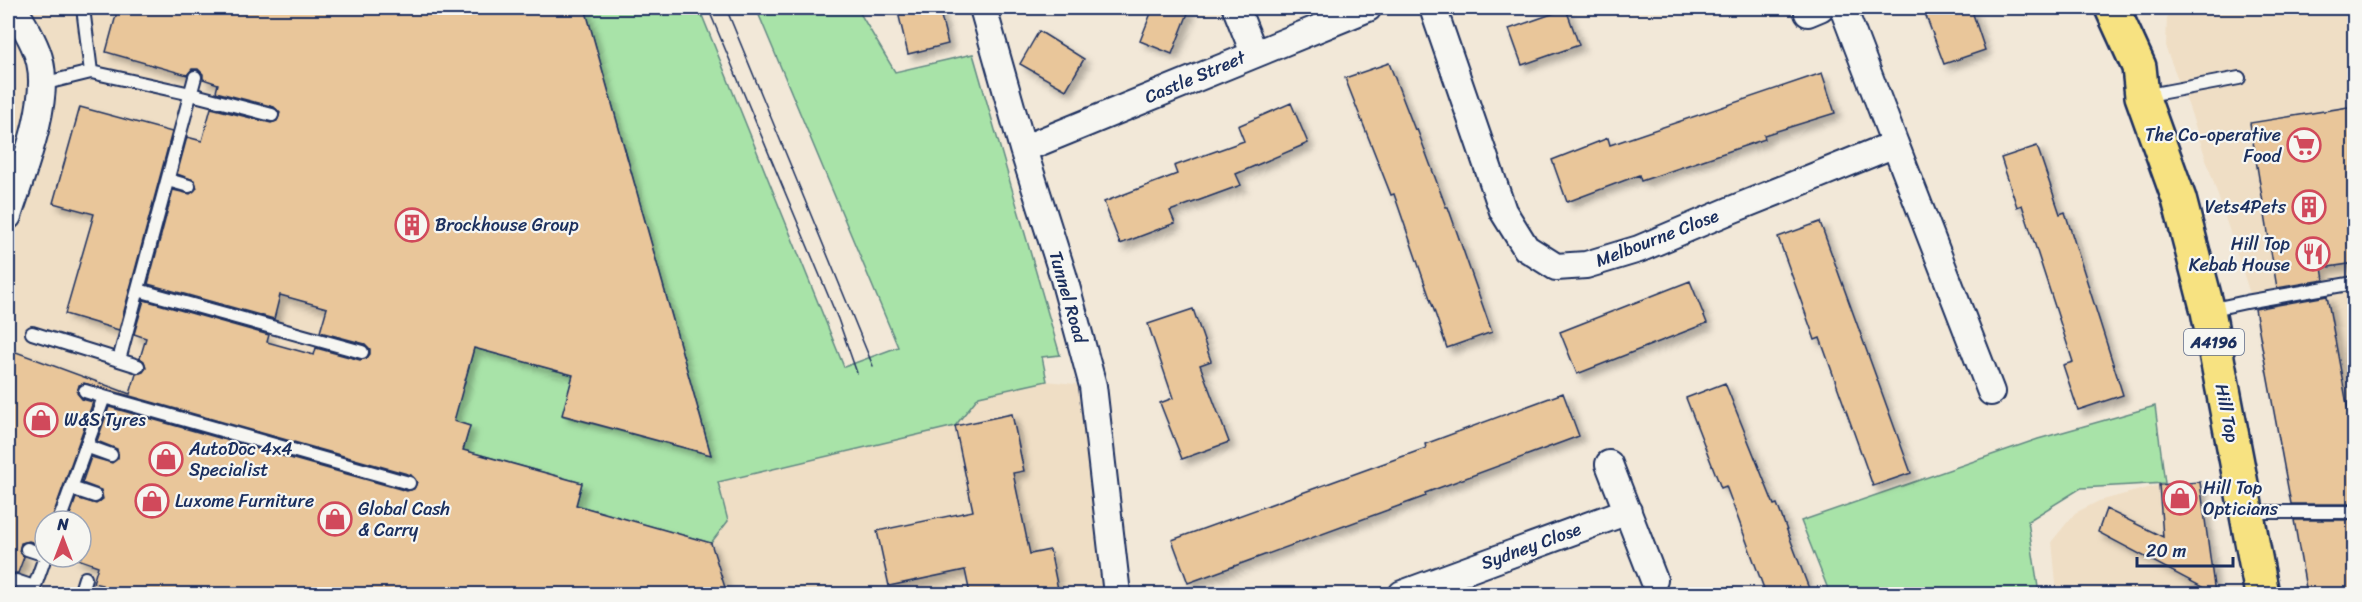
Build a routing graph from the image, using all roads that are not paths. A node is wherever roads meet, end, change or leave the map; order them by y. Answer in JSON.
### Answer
{"nodes":[{"id":1,"x":13,"y":8,"type":"edge"},
{"id":2,"x":83,"y":8,"type":"edge"},
{"id":3,"x":983,"y":8,"type":"edge"},
{"id":4,"x":1236,"y":8,"type":"edge"},
{"id":5,"x":1368,"y":8,"type":"edge"},
{"id":6,"x":1432,"y":8,"type":"edge"},
{"id":7,"x":1843,"y":8,"type":"edge"},
{"id":8,"x":2091,"y":8,"type":"edge"},
{"id":9,"x":2112,"y":8,"type":"edge"},
{"id":10,"x":1254,"y":53,"type":"junction"},
{"id":11,"x":91,"y":72,"type":"junction"},
{"id":12,"x":195,"y":77,"type":"dead end"},
{"id":13,"x":2239,"y":78,"type":"dead end"},
{"id":14,"x":42,"y":84,"type":"junction"},
{"id":15,"x":191,"y":94,"type":"junction"},
{"id":16,"x":2142,"y":96,"type":"junction"},
{"id":17,"x":272,"y":115,"type":"dead end"},
{"id":18,"x":1895,"y":144,"type":"junction"},
{"id":19,"x":1023,"y":149,"type":"junction"},
{"id":20,"x":168,"y":180,"type":"junction"},
{"id":21,"x":189,"y":186,"type":"dead end"},
{"id":22,"x":8,"y":216,"type":"edge"},
{"id":23,"x":2355,"y":283,"type":"edge"},
{"id":24,"x":138,"y":290,"type":"junction"},
{"id":25,"x":2208,"y":311,"type":"junction"},
{"id":26,"x":32,"y":333,"type":"dead end"},
{"id":27,"x":362,"y":352,"type":"dead end"},
{"id":28,"x":119,"y":360,"type":"junction"},
{"id":29,"x":138,"y":366,"type":"dead end"},
{"id":30,"x":85,"y":391,"type":"dead end"},
{"id":31,"x":1991,"y":392,"type":"dead end"},
{"id":32,"x":104,"y":397,"type":"junction"},
{"id":33,"x":86,"y":446,"type":"junction"},
{"id":34,"x":111,"y":455,"type":"dead end"},
{"id":35,"x":1609,"y":464,"type":"dead end"},
{"id":36,"x":409,"y":483,"type":"dead end"},
{"id":37,"x":71,"y":488,"type":"junction"},
{"id":38,"x":95,"y":496,"type":"dead end"},
{"id":39,"x":63,"y":509,"type":"edge"},
{"id":40,"x":1628,"y":510,"type":"junction"},
{"id":41,"x":2246,"y":512,"type":"junction"},
{"id":42,"x":2355,"y":512,"type":"edge"},
{"id":43,"x":27,"y":549,"type":"dead end"},
{"id":44,"x":33,"y":551,"type":"edge"},
{"id":45,"x":41,"y":569,"type":"edge"},
{"id":46,"x":85,"y":578,"type":"dead end"},
{"id":47,"x":16,"y":580,"type":"dead end"},
{"id":48,"x":1654,"y":580,"type":"dead end"},
{"id":49,"x":33,"y":591,"type":"edge"},
{"id":50,"x":80,"y":594,"type":"edge"},
{"id":51,"x":1117,"y":594,"type":"edge"},
{"id":52,"x":1402,"y":594,"type":"edge"},
{"id":53,"x":2262,"y":594,"type":"edge"}],
"edges":[{"from":1,"to":14,"type":"street"},
{"from":2,"to":11,"type":"lane"},
{"from":3,"to":19,"type":"street","name":"Tunnel Road"},
{"from":4,"to":10,"type":"street"},
{"from":5,"to":10,"type":"street","name":"Castle Street"},
{"from":6,"to":18,"type":"street","name":"Melbourne Close"},
{"from":7,"to":18,"type":"street"},
{"from":8,"to":16,"type":"main road","name":"Hill Top","number":"A4196"},
{"from":9,"to":16,"type":"main road","name":"Hill Top","number":"A4196"},
{"from":10,"to":19,"type":"street","name":"Castle Street"},
{"from":11,"to":14,"type":"lane"},
{"from":11,"to":15,"type":"lane"},
{"from":12,"to":15,"type":"lane"},
{"from":13,"to":16,"type":"lane"},
{"from":14,"to":22,"type":"street"},
{"from":15,"to":17,"type":"lane"},
{"from":15,"to":20,"type":"lane"},
{"from":16,"to":25,"type":"main road","name":"Hill Top","number":"A4196"},
{"from":18,"to":31,"type":"street"},
{"from":19,"to":51,"type":"street","name":"Tunnel Road"},
{"from":20,"to":21,"type":"lane"},
{"from":20,"to":24,"type":"lane"},
{"from":23,"to":25,"type":"lane"},
{"from":24,"to":27,"type":"lane"},
{"from":24,"to":28,"type":"lane"},
{"from":25,"to":41,"type":"main road","name":"Hill Top","number":"A4196"},
{"from":26,"to":28,"type":"lane"},
{"from":28,"to":29,"type":"lane"},
{"from":30,"to":32,"type":"lane"},
{"from":32,"to":33,"type":"lane"},
{"from":32,"to":36,"type":"lane"},
{"from":33,"to":34,"type":"lane"},
{"from":33,"to":37,"type":"lane"},
{"from":35,"to":40,"type":"street"},
{"from":37,"to":38,"type":"lane"},
{"from":37,"to":39,"type":"lane"},
{"from":40,"to":48,"type":"street"},
{"from":40,"to":52,"type":"street","name":"Sydney Close"},
{"from":41,"to":42,"type":"lane"},
{"from":41,"to":53,"type":"main road","name":"Hill Top","number":"A4196"},
{"from":43,"to":44,"type":"lane"},
{"from":45,"to":49,"type":"lane"},
{"from":46,"to":50,"type":"lane"},
{"from":47,"to":49,"type":"lane"}]}
